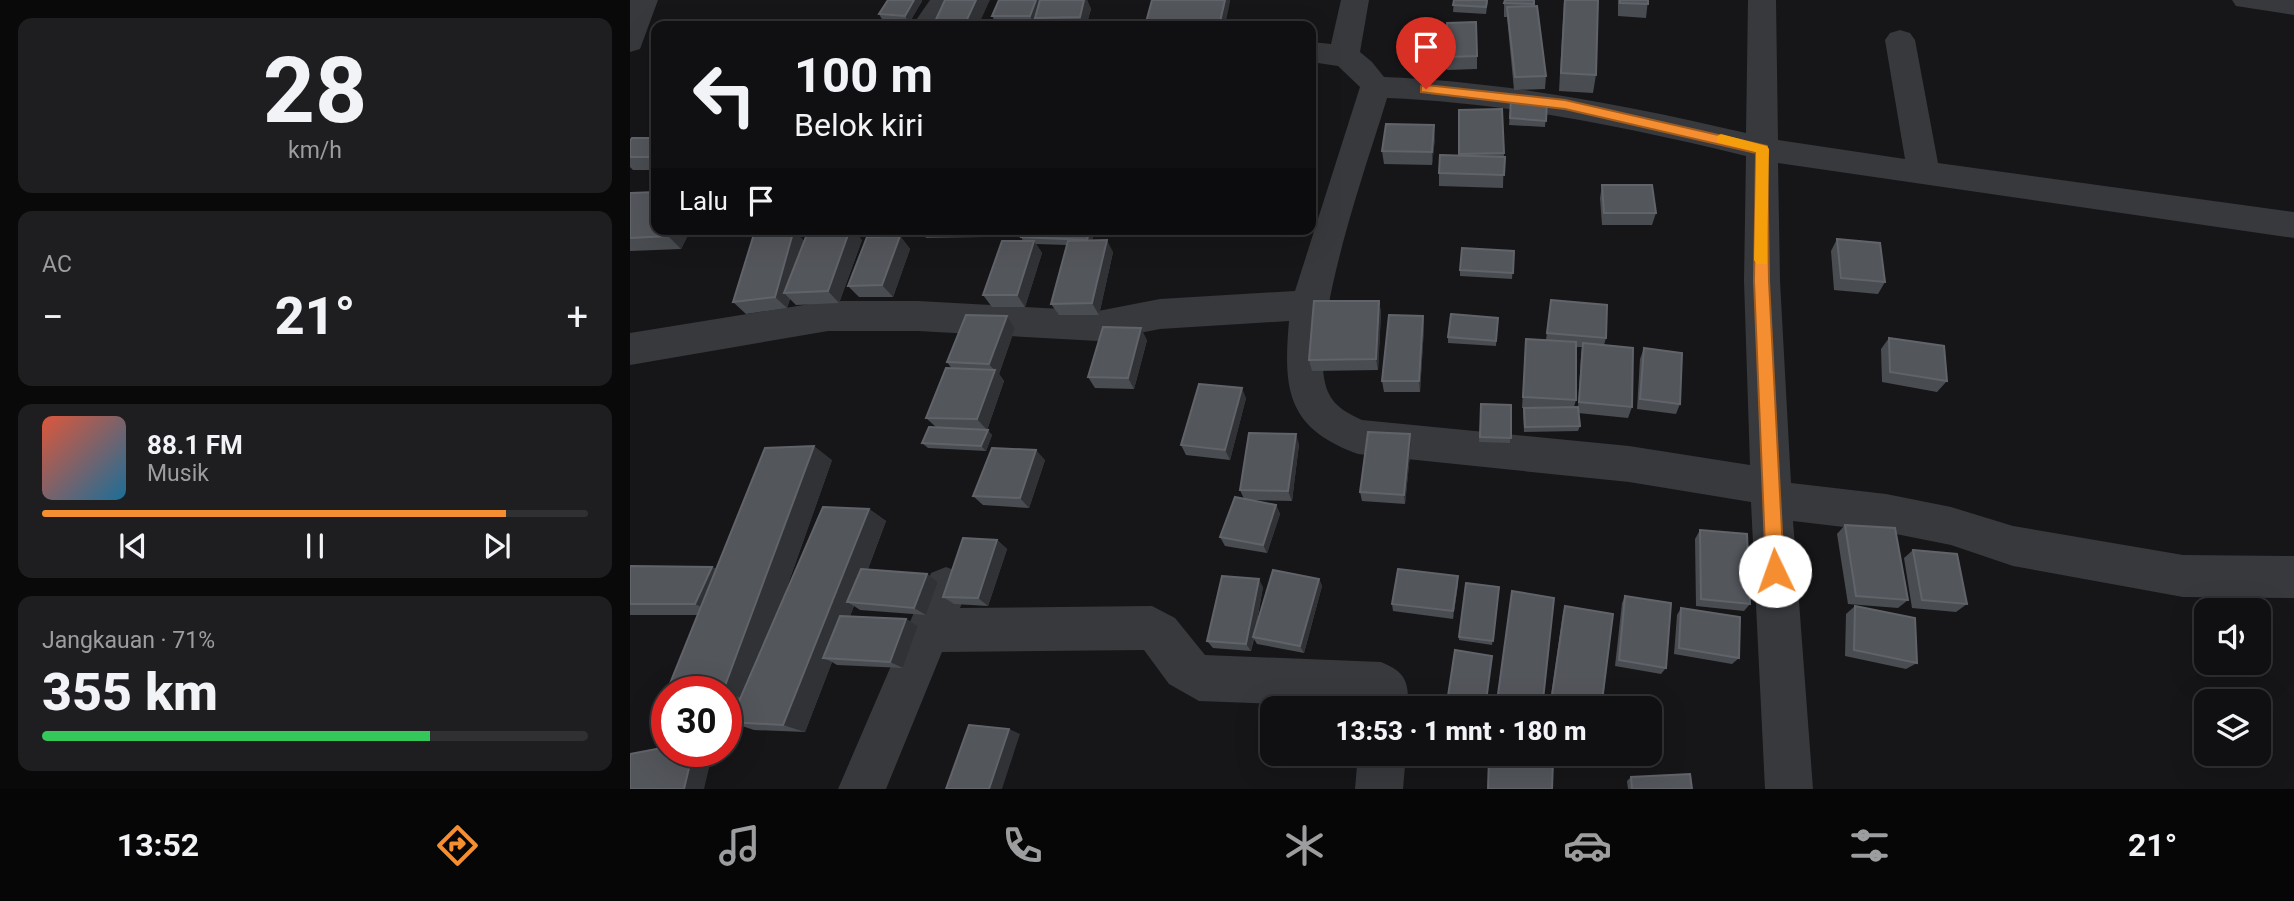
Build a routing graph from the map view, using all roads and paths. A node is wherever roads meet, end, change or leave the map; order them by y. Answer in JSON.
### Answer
{"nodes":[{"id":1,"x":644,"y":0,"type":"edge"},
{"id":2,"x":945,"y":0,"type":"edge"},
{"id":3,"x":1355,"y":0,"type":"edge"},
{"id":4,"x":1762,"y":0,"type":"edge"},
{"id":5,"x":2246,"y":0,"type":"edge"},
{"id":6,"x":2294,"y":6,"type":"edge"},
{"id":7,"x":930,"y":21,"type":"edge"},
{"id":8,"x":651,"y":40,"type":"edge"},
{"id":9,"x":1900,"y":40,"type":"dead end"},
{"id":10,"x":630,"y":41,"type":"edge"},
{"id":11,"x":1316,"y":52,"type":"edge"},
{"id":12,"x":1345,"y":55,"type":"junction"},
{"id":13,"x":1375,"y":86,"type":"junction"},
{"id":14,"x":1762,"y":149,"type":"junction"},
{"id":15,"x":1923,"y":171,"type":"junction"},
{"id":16,"x":2294,"y":225,"type":"edge"},
{"id":17,"x":1309,"y":305,"type":"junction"},
{"id":18,"x":630,"y":349,"type":"edge"},
{"id":19,"x":1771,"y":493,"type":"junction"},
{"id":20,"x":2294,"y":577,"type":"edge"},
{"id":21,"x":946,"y":588,"type":"edge"},
{"id":22,"x":928,"y":630,"type":"junction"},
{"id":23,"x":1386,"y":696,"type":"edge"},
{"id":24,"x":1381,"y":766,"type":"edge"},
{"id":25,"x":862,"y":789,"type":"edge"},
{"id":26,"x":1379,"y":789,"type":"edge"},
{"id":27,"x":1789,"y":789,"type":"edge"}],
"edges":[{"from":1,"to":10,"type":"street"},
{"from":2,"to":7,"type":"street"},
{"from":3,"to":12,"type":"street"},
{"from":4,"to":14,"type":"street"},
{"from":5,"to":6,"type":"street"},
{"from":8,"to":10,"type":"street"},
{"from":9,"to":15,"type":"street"},
{"from":11,"to":12,"type":"street"},
{"from":12,"to":13,"type":"street"},
{"from":13,"to":14,"type":"street"},
{"from":13,"to":17,"type":"street"},
{"from":14,"to":15,"type":"street"},
{"from":14,"to":19,"type":"street"},
{"from":15,"to":16,"type":"street"},
{"from":17,"to":18,"type":"street"},
{"from":17,"to":19,"type":"street"},
{"from":19,"to":20,"type":"street"},
{"from":19,"to":27,"type":"street"},
{"from":21,"to":22,"type":"street"},
{"from":22,"to":23,"type":"street"},
{"from":22,"to":25,"type":"street"},
{"from":24,"to":26,"type":"street"}]}
